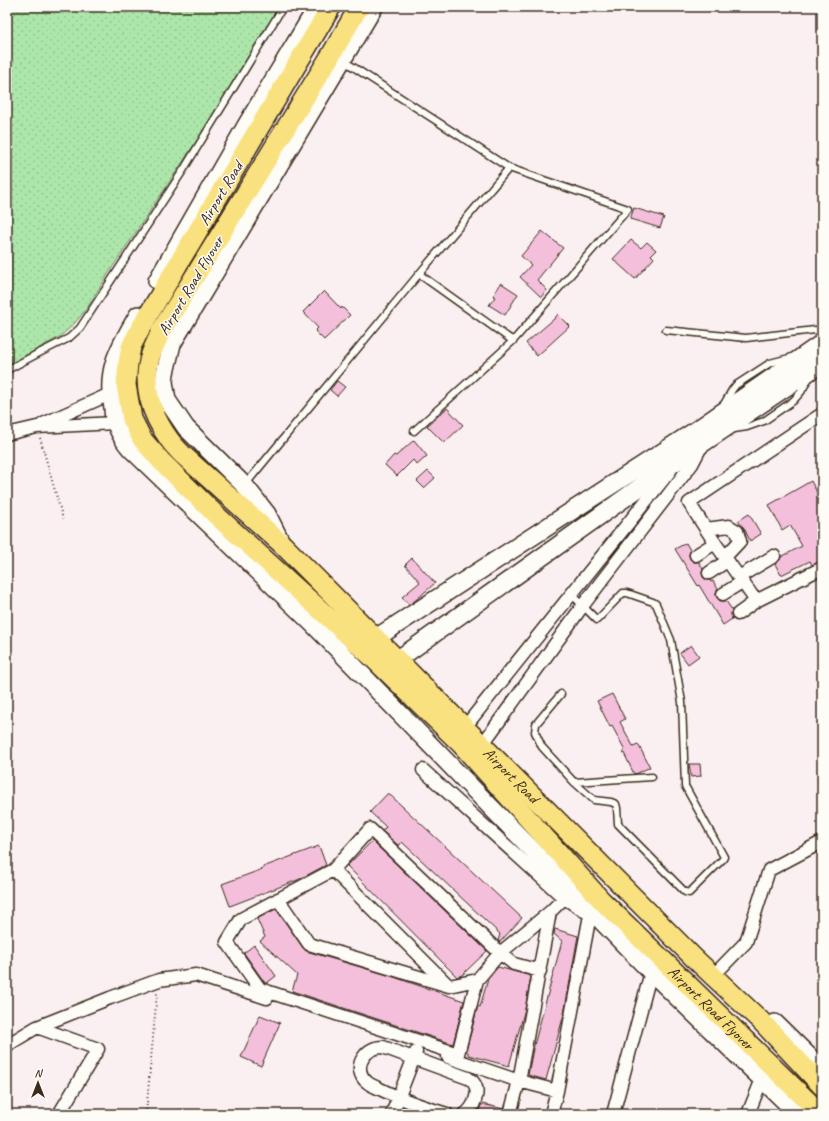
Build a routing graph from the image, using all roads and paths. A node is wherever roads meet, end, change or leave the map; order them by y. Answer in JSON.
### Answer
{"nodes":[{"id":1,"x":283,"y":7,"type":"edge"},
{"id":2,"x":317,"y":7,"type":"edge"},
{"id":3,"x":331,"y":7,"type":"edge"},
{"id":4,"x":359,"y":7,"type":"edge"},
{"id":5,"x":374,"y":7,"type":"edge"},
{"id":6,"x":342,"y":60,"type":"junction"},
{"id":7,"x":509,"y":168,"type":"junction"},
{"id":8,"x":419,"y":274,"type":"junction"},
{"id":9,"x":666,"y":330,"type":"dead end"},
{"id":10,"x":822,"y":332,"type":"edge"},
{"id":11,"x":513,"y":341,"type":"junction"},
{"id":12,"x":822,"y":343,"type":"edge"},
{"id":13,"x":818,"y":366,"type":"edge"},
{"id":14,"x":7,"y":370,"type":"edge"},
{"id":15,"x":118,"y":390,"type":"junction"},
{"id":16,"x":822,"y":414,"type":"edge"},
{"id":17,"x":115,"y":423,"type":"junction"},
{"id":18,"x":720,"y":423,"type":"junction"},
{"id":19,"x":37,"y":427,"type":"junction"},
{"id":20,"x":414,"y":431,"type":"dead end"},
{"id":21,"x":7,"y":434,"type":"edge"},
{"id":22,"x":699,"y":437,"type":"junction"},
{"id":23,"x":677,"y":451,"type":"junction"},
{"id":24,"x":244,"y":486,"type":"junction"},
{"id":25,"x":63,"y":518,"type":"dead end"},
{"id":26,"x":706,"y":529,"type":"junction"},
{"id":27,"x":715,"y":543,"type":"junction"},
{"id":28,"x":283,"y":545,"type":"junction"},
{"id":29,"x":696,"y":555,"type":"dead end"},
{"id":30,"x":774,"y":556,"type":"dead end"},
{"id":31,"x":726,"y":559,"type":"junction"},
{"id":32,"x":822,"y":568,"type":"edge"},
{"id":33,"x":709,"y":573,"type":"dead end"},
{"id":34,"x":740,"y":579,"type":"junction"},
{"id":35,"x":571,"y":594,"type":"junction"},
{"id":36,"x":723,"y":594,"type":"dead end"},
{"id":37,"x":756,"y":601,"type":"junction"},
{"id":38,"x":582,"y":606,"type":"junction"},
{"id":39,"x":738,"y":614,"type":"dead end"},
{"id":40,"x":376,"y":638,"type":"junction"},
{"id":41,"x":397,"y":660,"type":"junction"},
{"id":42,"x":561,"y":694,"type":"dead end"},
{"id":43,"x":465,"y":727,"type":"junction"},
{"id":44,"x":482,"y":745,"type":"junction"},
{"id":45,"x":423,"y":770,"type":"dead end"},
{"id":46,"x":652,"y":777,"type":"dead end"},
{"id":47,"x":574,"y":782,"type":"junction"},
{"id":48,"x":822,"y":842,"type":"edge"},
{"id":49,"x":332,"y":870,"type":"junction"},
{"id":50,"x":564,"y":898,"type":"junction"},
{"id":51,"x":278,"y":899,"type":"junction"},
{"id":52,"x":599,"y":910,"type":"junction"},
{"id":53,"x":550,"y":912,"type":"junction"},
{"id":54,"x":500,"y":953,"type":"junction"},
{"id":55,"x":540,"y":971,"type":"junction"},
{"id":56,"x":651,"y":972,"type":"junction"},
{"id":57,"x":713,"y":976,"type":"junction"},
{"id":58,"x":159,"y":980,"type":"junction"},
{"id":59,"x":477,"y":980,"type":"junction"},
{"id":60,"x":449,"y":986,"type":"junction"},
{"id":61,"x":742,"y":1003,"type":"junction"},
{"id":62,"x":37,"y":1027,"type":"junction"},
{"id":63,"x":7,"y":1047,"type":"edge"},
{"id":64,"x":415,"y":1053,"type":"junction"},
{"id":65,"x":822,"y":1069,"type":"edge"},
{"id":66,"x":762,"y":1080,"type":"junction"},
{"id":67,"x":519,"y":1081,"type":"junction"},
{"id":68,"x":822,"y":1086,"type":"edge"},
{"id":69,"x":557,"y":1091,"type":"junction"},
{"id":70,"x":398,"y":1098,"type":"junction"},
{"id":71,"x":59,"y":1114,"type":"edge"},
{"id":72,"x":146,"y":1114,"type":"edge"},
{"id":73,"x":392,"y":1114,"type":"edge"},
{"id":74,"x":447,"y":1114,"type":"edge"},
{"id":75,"x":465,"y":1114,"type":"edge"},
{"id":76,"x":510,"y":1114,"type":"edge"},
{"id":77,"x":551,"y":1114,"type":"edge"},
{"id":78,"x":613,"y":1114,"type":"edge"},
{"id":79,"x":748,"y":1114,"type":"edge"},
{"id":80,"x":798,"y":1114,"type":"edge"},
{"id":81,"x":821,"y":1114,"type":"edge"}],
"edges":[{"from":1,"to":14,"type":"lane"},
{"from":2,"to":15,"type":"street"},
{"from":3,"to":15,"type":"main road","name":"Airport Road"},
{"from":4,"to":28,"type":"main road","name":"Airport Road Flyover"},
{"from":5,"to":6,"type":"street"},
{"from":6,"to":7,"type":"lane"},
{"from":6,"to":24,"type":"street"},
{"from":7,"to":8,"type":"lane"},
{"from":7,"to":11,"type":"lane"},
{"from":8,"to":11,"type":"lane"},
{"from":8,"to":24,"type":"lane"},
{"from":9,"to":10,"type":"lane"},
{"from":11,"to":20,"type":"lane"},
{"from":12,"to":18,"type":"street"},
{"from":13,"to":18,"type":"street"},
{"from":15,"to":17,"type":"street"},
{"from":15,"to":19,"type":"street"},
{"from":15,"to":52,"type":"main road","name":"Airport Road"},
{"from":16,"to":26,"type":"street"},
{"from":17,"to":19,"type":"street"},
{"from":17,"to":52,"type":"street"},
{"from":18,"to":22,"type":"street"},
{"from":19,"to":21,"type":"street"},
{"from":19,"to":25,"type":"path"},
{"from":22,"to":23,"type":"street"},
{"from":22,"to":38,"type":"street"},
{"from":23,"to":35,"type":"street"},
{"from":23,"to":40,"type":"street"},
{"from":23,"to":41,"type":"street"},
{"from":24,"to":28,"type":"street"},
{"from":26,"to":27,"type":"street"},
{"from":26,"to":31,"type":"street"},
{"from":27,"to":29,"type":"street"},
{"from":27,"to":31,"type":"street"},
{"from":28,"to":40,"type":"main road","name":"Airport Road"},
{"from":30,"to":34,"type":"street"},
{"from":31,"to":33,"type":"street"},
{"from":31,"to":34,"type":"street"},
{"from":32,"to":37,"type":"street"},
{"from":34,"to":36,"type":"street"},
{"from":34,"to":37,"type":"street"},
{"from":35,"to":38,"type":"lane"},
{"from":35,"to":43,"type":"street"},
{"from":37,"to":39,"type":"street"},
{"from":38,"to":44,"type":"street"},
{"from":38,"to":47,"type":"lane"},
{"from":40,"to":41,"type":"main road","name":"Airport Road"},
{"from":41,"to":43,"type":"main road","name":"Airport Road"},
{"from":42,"to":47,"type":"lane"},
{"from":43,"to":44,"type":"main road","name":"Airport Road"},
{"from":44,"to":57,"type":"main road","name":"Airport Road"},
{"from":45,"to":50,"type":"street"},
{"from":46,"to":47,"type":"lane"},
{"from":48,"to":57,"type":"street"},
{"from":49,"to":51,"type":"street"},
{"from":49,"to":54,"type":"street"},
{"from":49,"to":60,"type":"street"},
{"from":50,"to":52,"type":"street"},
{"from":50,"to":53,"type":"street"},
{"from":51,"to":59,"type":"street"},
{"from":51,"to":60,"type":"street"},
{"from":52,"to":56,"type":"street"},
{"from":52,"to":69,"type":"street"},
{"from":52,"to":81,"type":"main road","name":"Airport Road Flyover"},
{"from":53,"to":54,"type":"street"},
{"from":53,"to":55,"type":"street"},
{"from":54,"to":55,"type":"street"},
{"from":54,"to":59,"type":"street"},
{"from":55,"to":67,"type":"street"},
{"from":56,"to":66,"type":"street"},
{"from":56,"to":78,"type":"street"},
{"from":57,"to":61,"type":"main road","name":"Airport Road"},
{"from":58,"to":62,"type":"street"},
{"from":58,"to":64,"type":"street"},
{"from":58,"to":72,"type":"path"},
{"from":59,"to":60,"type":"street"},
{"from":61,"to":65,"type":"street"},
{"from":61,"to":68,"type":"main road","name":"Airport Road Flyover"},
{"from":62,"to":63,"type":"street"},
{"from":62,"to":71,"type":"street"},
{"from":64,"to":67,"type":"street"},
{"from":64,"to":70,"type":"street"},
{"from":64,"to":70,"type":"street"},
{"from":64,"to":75,"type":"street"},
{"from":66,"to":79,"type":"street"},
{"from":66,"to":80,"type":"street"},
{"from":67,"to":69,"type":"street"},
{"from":67,"to":76,"type":"street"},
{"from":69,"to":77,"type":"street"},
{"from":70,"to":73,"type":"street"},
{"from":70,"to":74,"type":"street"}]}
